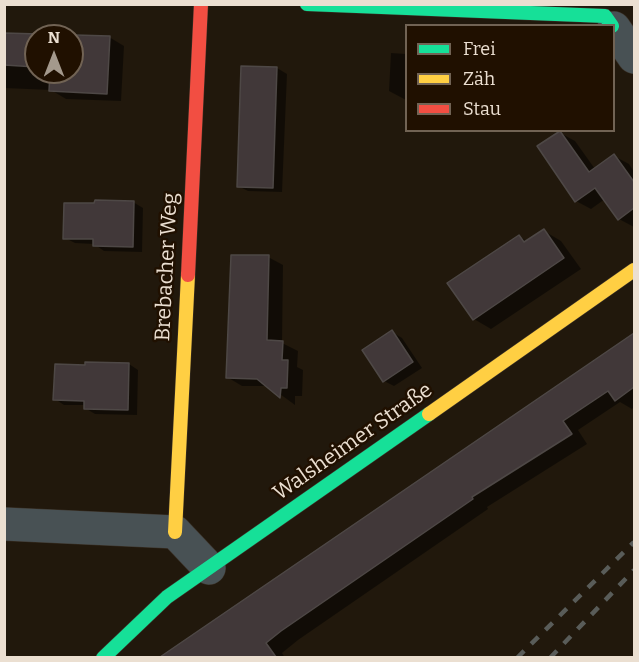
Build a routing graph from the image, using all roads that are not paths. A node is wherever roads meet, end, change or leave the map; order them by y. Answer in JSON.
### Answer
{"nodes":[{"id":1,"x":201,"y":4,"type":"edge"},
{"id":2,"x":307,"y":4,"type":"edge"},
{"id":3,"x":611,"y":24,"type":"edge"},
{"id":4,"x":615,"y":30,"type":"edge"},
{"id":5,"x":634,"y":57,"type":"edge"},
{"id":6,"x":634,"y":270,"type":"edge"},
{"id":7,"x":4,"y":524,"type":"edge"},
{"id":8,"x":175,"y":532,"type":"junction"},
{"id":9,"x":208,"y":568,"type":"junction"},
{"id":10,"x":103,"y":657,"type":"edge"}],
"edges":[{"from":1,"to":8,"type":"street","name":"Brebacher Weg"},
{"from":2,"to":3,"type":"street"},
{"from":4,"to":5,"type":"street"},
{"from":6,"to":9,"type":"street","name":"Walsheimer Straße"},
{"from":7,"to":8,"type":"street"},
{"from":8,"to":9,"type":"street"},
{"from":9,"to":10,"type":"street","name":"Walsheimer Straße"}]}
